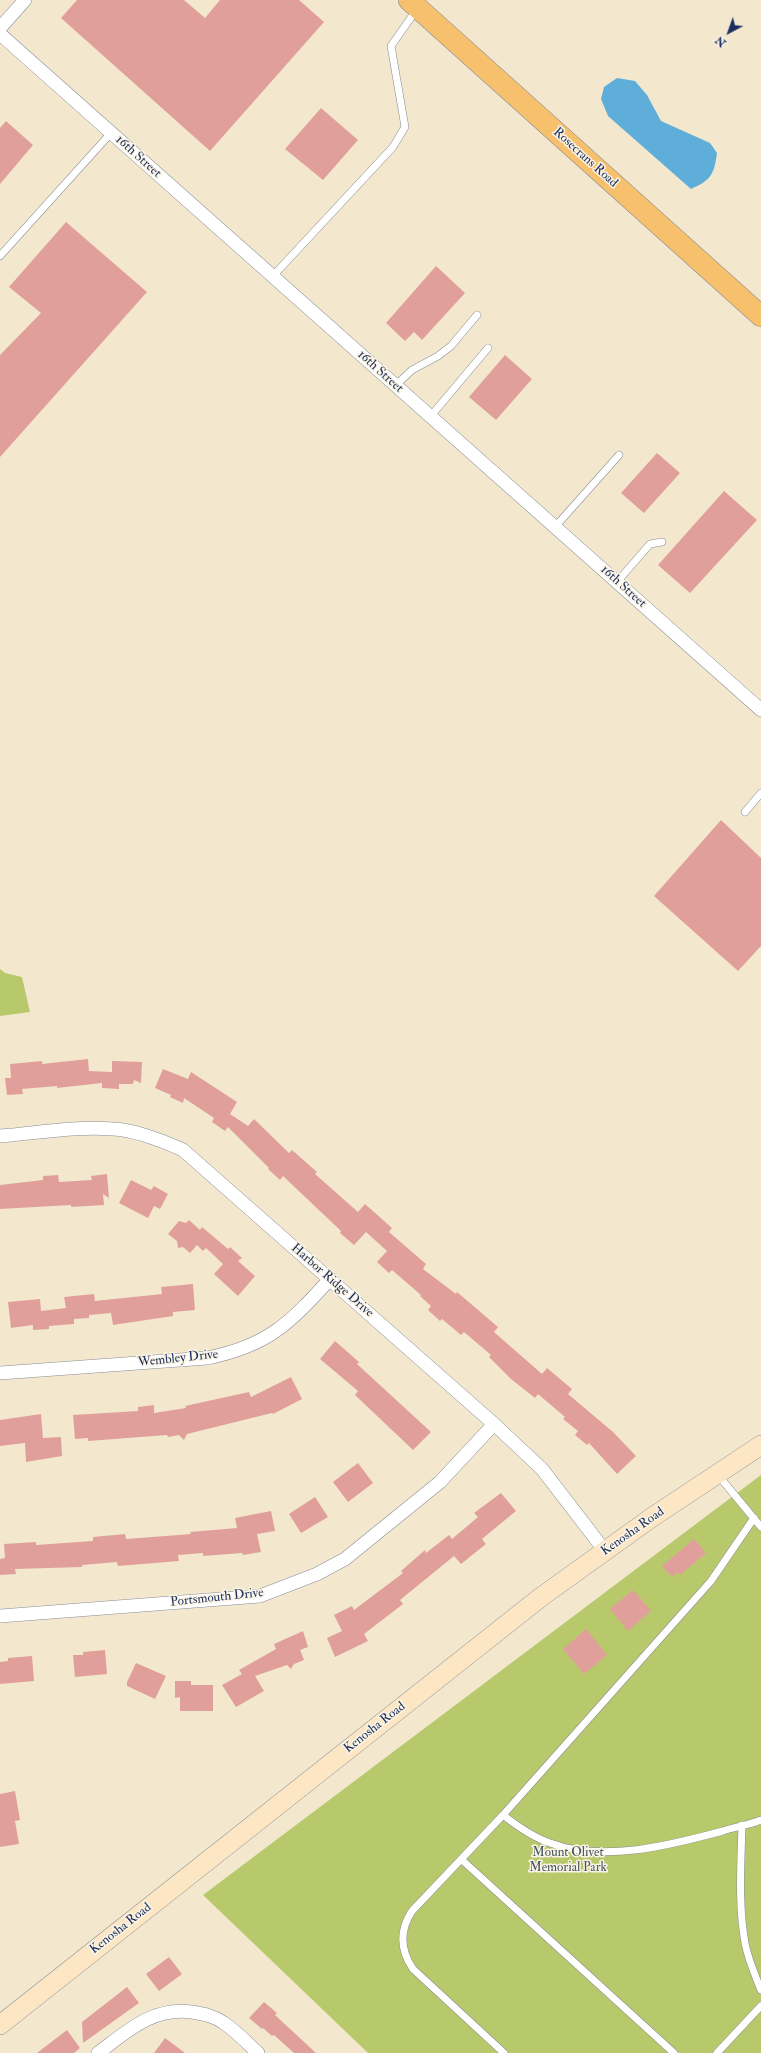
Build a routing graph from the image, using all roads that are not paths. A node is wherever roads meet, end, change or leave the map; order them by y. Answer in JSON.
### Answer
{"nodes":[{"id":1,"x":25,"y":0,"type":"edge"},
{"id":2,"x":413,"y":4,"type":"edge"},
{"id":3,"x":0,"y":28,"type":"edge"},
{"id":4,"x":0,"y":34,"type":"edge"},
{"id":5,"x":111,"y":133,"type":"junction"},
{"id":6,"x":0,"y":256,"type":"edge"},
{"id":7,"x":272,"y":277,"type":"junction"},
{"id":8,"x":477,"y":315,"type":"dead end"},
{"id":9,"x":761,"y":316,"type":"edge"},
{"id":10,"x":488,"y":348,"type":"dead end"},
{"id":11,"x":395,"y":386,"type":"junction"},
{"id":12,"x":430,"y":417,"type":"junction"},
{"id":13,"x":619,"y":455,"type":"dead end"},
{"id":14,"x":555,"y":527,"type":"junction"},
{"id":15,"x":662,"y":542,"type":"dead end"},
{"id":16,"x":617,"y":582,"type":"junction"},
{"id":17,"x":761,"y":710,"type":"edge"},
{"id":18,"x":761,"y":793,"type":"edge"},
{"id":19,"x":744,"y":812,"type":"dead end"},
{"id":20,"x":0,"y":1136,"type":"edge"},
{"id":21,"x":330,"y":1279,"type":"junction"},
{"id":22,"x":0,"y":1373,"type":"edge"},
{"id":23,"x":494,"y":1424,"type":"junction"},
{"id":24,"x":761,"y":1445,"type":"edge"},
{"id":25,"x":717,"y":1473,"type":"junction"},
{"id":26,"x":754,"y":1518,"type":"junction"},
{"id":27,"x":761,"y":1527,"type":"edge"},
{"id":28,"x":605,"y":1551,"type":"junction"},
{"id":29,"x":0,"y":1616,"type":"edge"},
{"id":30,"x":503,"y":1815,"type":"junction"},
{"id":31,"x":761,"y":1820,"type":"edge"},
{"id":32,"x":742,"y":1825,"type":"junction"},
{"id":33,"x":462,"y":1860,"type":"junction"},
{"id":34,"x":761,"y":1990,"type":"edge"},
{"id":35,"x":761,"y":2006,"type":"edge"},
{"id":36,"x":0,"y":2025,"type":"edge"},
{"id":37,"x":98,"y":2053,"type":"edge"},
{"id":38,"x":258,"y":2053,"type":"edge"},
{"id":39,"x":504,"y":2053,"type":"edge"},
{"id":40,"x":674,"y":2053,"type":"edge"},
{"id":41,"x":717,"y":2053,"type":"edge"}],
"edges":[{"from":1,"to":3,"type":"street"},
{"from":2,"to":7,"type":"lane"},
{"from":2,"to":9,"type":"main road","name":"Rosecrans Road"},
{"from":4,"to":5,"type":"street","name":"16th Street"},
{"from":5,"to":6,"type":"lane"},
{"from":5,"to":7,"type":"street","name":"16th Street"},
{"from":7,"to":11,"type":"street","name":"16th Street"},
{"from":8,"to":11,"type":"lane"},
{"from":10,"to":12,"type":"lane"},
{"from":11,"to":12,"type":"street","name":"16th Street"},
{"from":12,"to":14,"type":"street","name":"16th Street"},
{"from":13,"to":14,"type":"lane"},
{"from":14,"to":16,"type":"street","name":"16th Street"},
{"from":15,"to":16,"type":"lane"},
{"from":16,"to":17,"type":"street","name":"16th Street"},
{"from":18,"to":19,"type":"lane"},
{"from":20,"to":21,"type":"street","name":"Harbor Ridge Drive"},
{"from":21,"to":22,"type":"street","name":"Wembley Drive"},
{"from":21,"to":23,"type":"street","name":"Harbor Ridge Drive"},
{"from":23,"to":28,"type":"street","name":"Harbor Ridge Drive"},
{"from":23,"to":29,"type":"street","name":"Portsmouth Drive"},
{"from":24,"to":25,"type":"street","name":"Kenosha Road"},
{"from":25,"to":26,"type":"lane"},
{"from":25,"to":28,"type":"street","name":"Kenosha Road"},
{"from":26,"to":27,"type":"lane"},
{"from":26,"to":30,"type":"lane"},
{"from":28,"to":36,"type":"street","name":"Kenosha Road"},
{"from":30,"to":32,"type":"lane"},
{"from":30,"to":33,"type":"lane"},
{"from":31,"to":32,"type":"lane"},
{"from":32,"to":34,"type":"lane"},
{"from":33,"to":39,"type":"lane"},
{"from":33,"to":40,"type":"lane"},
{"from":35,"to":41,"type":"lane"},
{"from":37,"to":38,"type":"street"}]}
